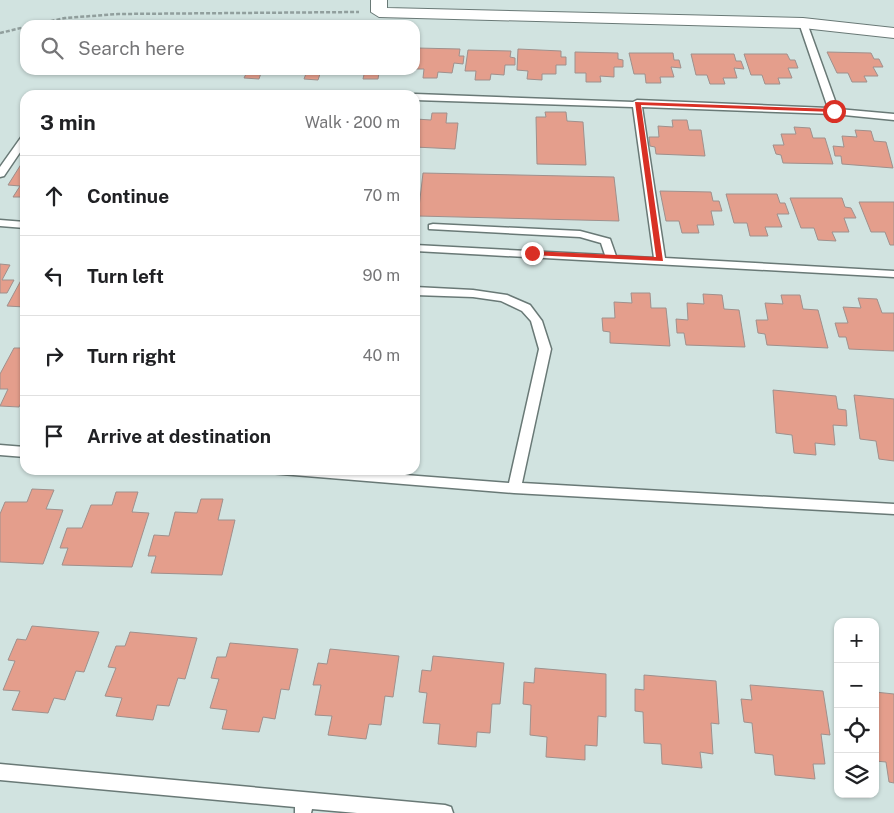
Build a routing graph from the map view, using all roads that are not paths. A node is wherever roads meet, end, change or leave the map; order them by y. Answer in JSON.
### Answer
{"nodes":[{"id":1,"x":379,"y":6,"type":"edge"},
{"id":2,"x":804,"y":23,"type":"junction"},
{"id":3,"x":894,"y":33,"type":"edge"},
{"id":4,"x":420,"y":97,"type":"edge"},
{"id":5,"x":637,"y":103,"type":"junction"},
{"id":6,"x":834,"y":111,"type":"junction"},
{"id":7,"x":894,"y":117,"type":"edge"},
{"id":8,"x":20,"y":145,"type":"edge"},
{"id":9,"x":0,"y":174,"type":"edge"},
{"id":10,"x":0,"y":223,"type":"edge"},
{"id":11,"x":20,"y":225,"type":"edge"},
{"id":12,"x":433,"y":227,"type":"dead end"},
{"id":13,"x":420,"y":248,"type":"edge"},
{"id":14,"x":610,"y":257,"type":"junction"},
{"id":15,"x":660,"y":259,"type":"junction"},
{"id":16,"x":894,"y":274,"type":"edge"},
{"id":17,"x":420,"y":291,"type":"edge"},
{"id":18,"x":0,"y":450,"type":"edge"},
{"id":19,"x":20,"y":452,"type":"edge"},
{"id":20,"x":341,"y":475,"type":"edge"},
{"id":21,"x":514,"y":488,"type":"junction"},
{"id":22,"x":894,"y":509,"type":"edge"},
{"id":23,"x":0,"y":772,"type":"edge"},
{"id":24,"x":304,"y":807,"type":"edge"},
{"id":25,"x":445,"y":813,"type":"edge"}],
"edges":[{"from":1,"to":2,"type":"street"},
{"from":2,"to":3,"type":"street"},
{"from":2,"to":6,"type":"lane"},
{"from":4,"to":5,"type":"lane"},
{"from":5,"to":6,"type":"lane"},
{"from":5,"to":15,"type":"lane"},
{"from":6,"to":7,"type":"lane"},
{"from":8,"to":9,"type":"lane"},
{"from":10,"to":11,"type":"lane"},
{"from":12,"to":14,"type":"lane"},
{"from":13,"to":14,"type":"lane"},
{"from":14,"to":15,"type":"lane"},
{"from":15,"to":16,"type":"lane"},
{"from":17,"to":21,"type":"lane"},
{"from":18,"to":19,"type":"lane"},
{"from":20,"to":21,"type":"lane"},
{"from":21,"to":22,"type":"lane"},
{"from":23,"to":24,"type":"lane"},
{"from":24,"to":25,"type":"lane"}]}
